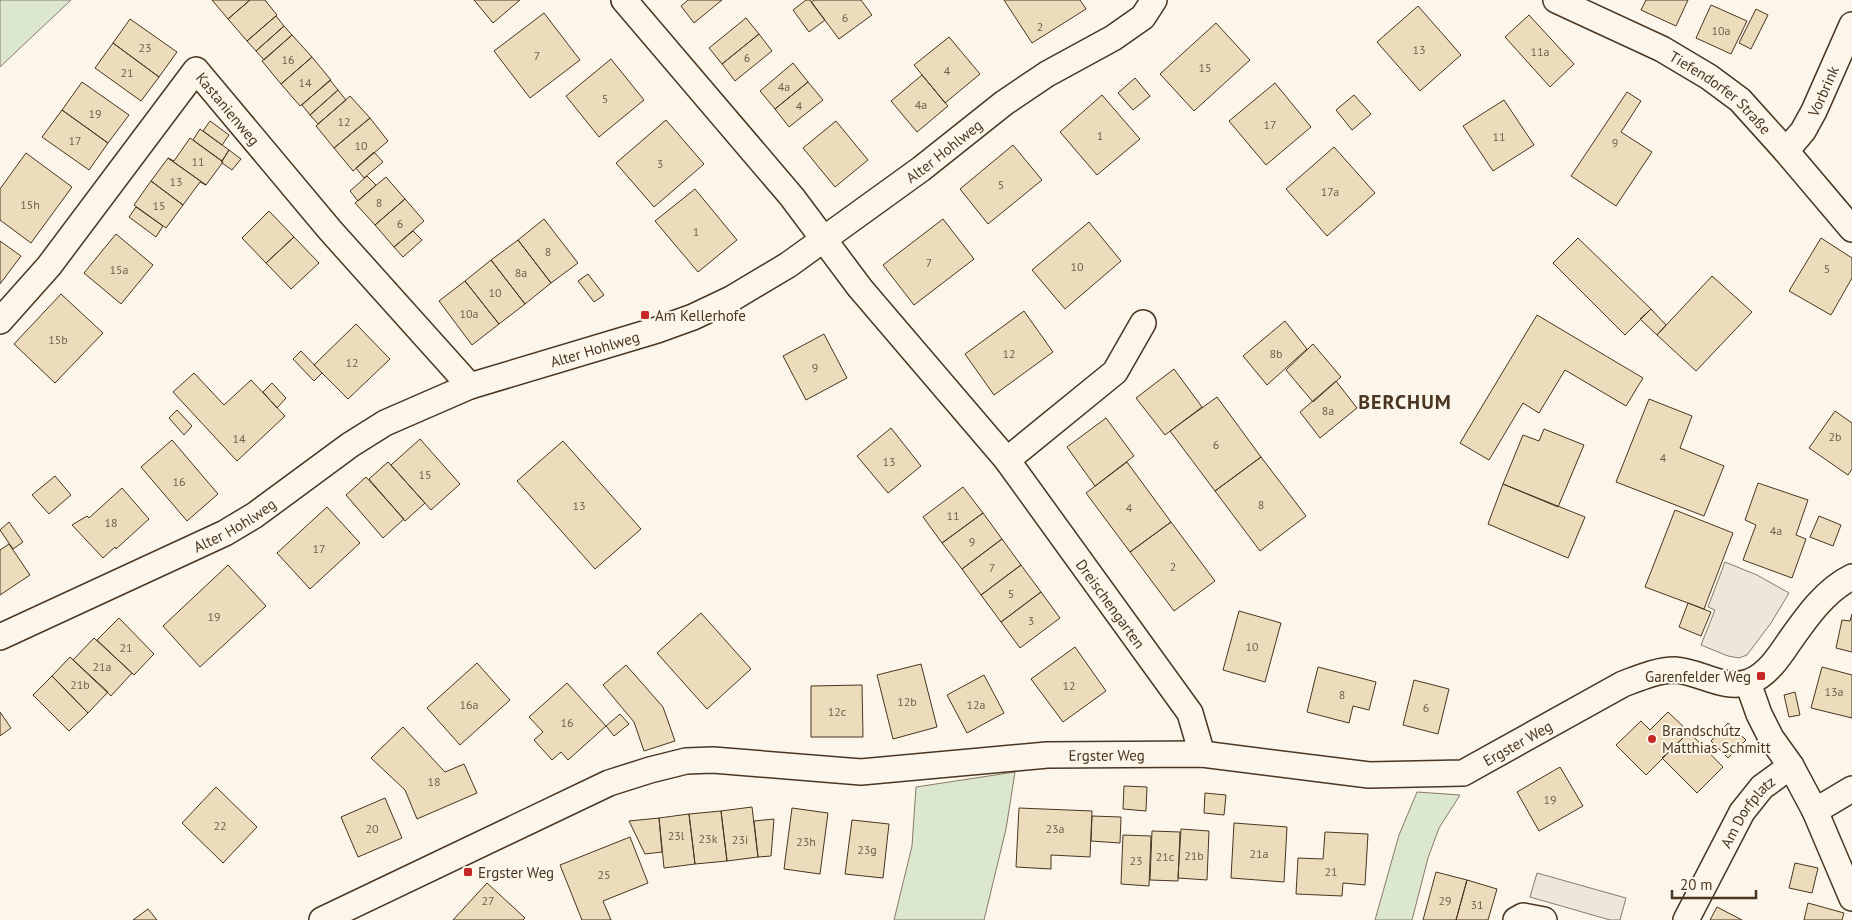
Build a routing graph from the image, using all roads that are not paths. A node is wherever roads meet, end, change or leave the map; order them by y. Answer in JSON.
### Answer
{"nodes":[{"id":1,"x":624,"y":0,"type":"edge"},
{"id":2,"x":1154,"y":0,"type":"edge"},
{"id":3,"x":1556,"y":0,"type":"edge"},
{"id":4,"x":1852,"y":25,"type":"edge"},
{"id":5,"x":1786,"y":151,"type":"junction"},
{"id":6,"x":1852,"y":229,"type":"edge"},
{"id":7,"x":824,"y":239,"type":"junction"},
{"id":8,"x":0,"y":321,"type":"edge"},
{"id":9,"x":1143,"y":323,"type":"dead end"},
{"id":10,"x":470,"y":386,"type":"junction"},
{"id":11,"x":1007,"y":460,"type":"junction"},
{"id":12,"x":1852,"y":577,"type":"edge"},
{"id":13,"x":0,"y":637,"type":"edge"},
{"id":14,"x":1748,"y":682,"type":"junction"},
{"id":15,"x":1202,"y":754,"type":"junction"},
{"id":16,"x":1791,"y":766,"type":"junction"},
{"id":17,"x":1852,"y":789,"type":"edge"},
{"id":18,"x":1815,"y":811,"type":"junction"},
{"id":19,"x":1852,"y":898,"type":"edge"},
{"id":20,"x":322,"y":920,"type":"edge"},
{"id":21,"x":1516,"y":920,"type":"edge"},
{"id":22,"x":1544,"y":920,"type":"edge"},
{"id":23,"x":1686,"y":920,"type":"edge"}],
"edges":[{"from":1,"to":7,"type":"street"},
{"from":2,"to":7,"type":"street","name":"Alter Hohlweg"},
{"from":3,"to":5,"type":"street","name":"Tiefendorfer Straße"},
{"from":4,"to":5,"type":"street","name":"Vorbrink"},
{"from":5,"to":6,"type":"street","name":"Tiefendorfer Straße"},
{"from":7,"to":10,"type":"street","name":"Alter Hohlweg"},
{"from":7,"to":11,"type":"street","name":"Dreischengarten"},
{"from":8,"to":10,"type":"street","name":"Kastanienweg"},
{"from":9,"to":11,"type":"street"},
{"from":10,"to":13,"type":"street","name":"Alter Hohlweg"},
{"from":11,"to":15,"type":"street","name":"Dreischengarten"},
{"from":12,"to":14,"type":"street"},
{"from":14,"to":15,"type":"street","name":"Ergster Weg"},
{"from":14,"to":16,"type":"street","name":"Am Dorfplatz"},
{"from":15,"to":20,"type":"street","name":"Ergster Weg"},
{"from":16,"to":18,"type":"street","name":"Am Dorfplatz"},
{"from":16,"to":23,"type":"street","name":"Am Dorfplatz"},
{"from":17,"to":18,"type":"street"},
{"from":18,"to":19,"type":"street"},
{"from":21,"to":22,"type":"street"}]}
